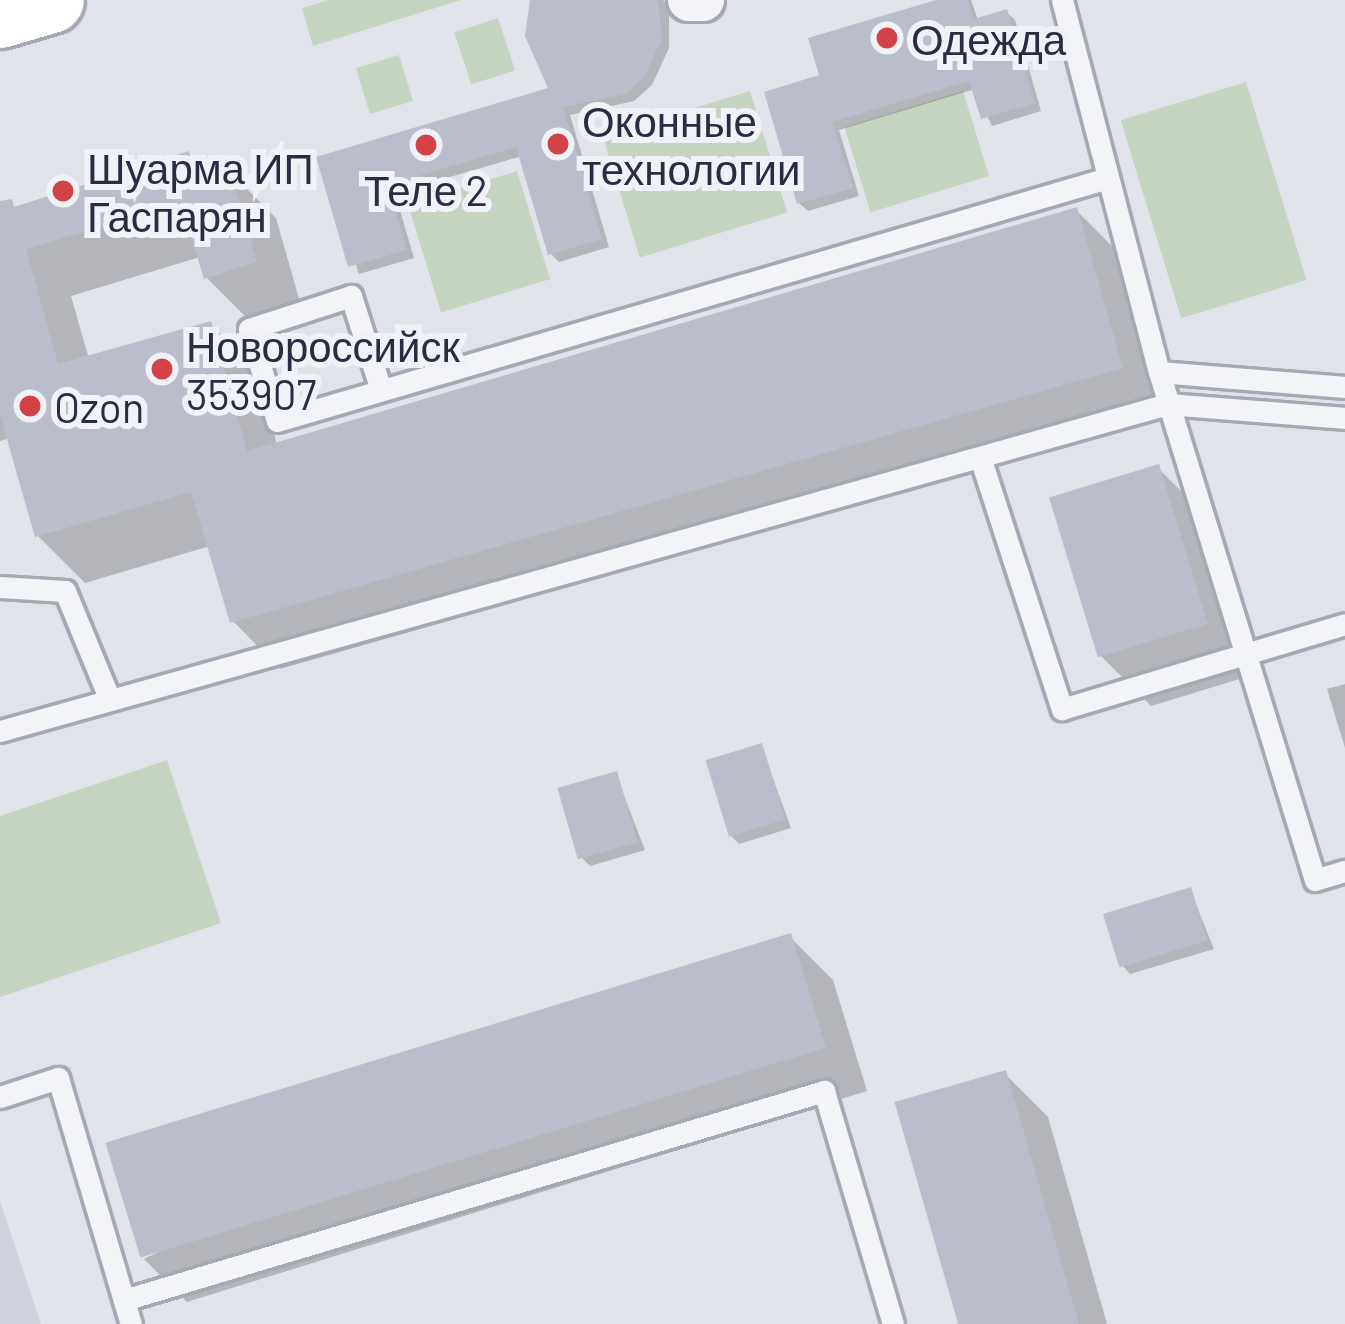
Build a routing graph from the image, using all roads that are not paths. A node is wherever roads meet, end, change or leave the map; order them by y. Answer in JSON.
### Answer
{"nodes":[{"id":1,"x":51,"y":0,"type":"edge"},
{"id":2,"x":689,"y":0,"type":"edge"},
{"id":3,"x":703,"y":0,"type":"edge"},
{"id":4,"x":1062,"y":0,"type":"edge"},
{"id":5,"x":0,"y":15,"type":"edge"},
{"id":6,"x":1108,"y":178,"type":"junction"},
{"id":7,"x":1159,"y":372,"type":"junction"},
{"id":8,"x":1345,"y":387,"type":"edge"},
{"id":9,"x":381,"y":390,"type":"dead end"},
{"id":10,"x":1168,"y":404,"type":"junction"},
{"id":11,"x":1345,"y":418,"type":"edge"},
{"id":12,"x":981,"y":460,"type":"junction"},
{"id":13,"x":0,"y":587,"type":"edge"},
{"id":14,"x":1345,"y":624,"type":"edge"},
{"id":15,"x":1249,"y":653,"type":"junction"},
{"id":16,"x":110,"y":700,"type":"junction"},
{"id":17,"x":0,"y":731,"type":"edge"},
{"id":18,"x":1345,"y":871,"type":"edge"},
{"id":19,"x":0,"y":1097,"type":"edge"},
{"id":20,"x":124,"y":1300,"type":"junction"},
{"id":21,"x":131,"y":1324,"type":"edge"},
{"id":22,"x":893,"y":1324,"type":"edge"}],
"edges":[{"from":1,"to":5,"type":"highway"},
{"from":2,"to":3,"type":"street"},
{"from":4,"to":6,"type":"lane"},
{"from":6,"to":7,"type":"lane"},
{"from":6,"to":9,"type":"lane"},
{"from":7,"to":8,"type":"lane"},
{"from":7,"to":10,"type":"lane"},
{"from":10,"to":11,"type":"lane"},
{"from":10,"to":12,"type":"lane"},
{"from":10,"to":15,"type":"lane"},
{"from":12,"to":15,"type":"lane"},
{"from":12,"to":16,"type":"lane"},
{"from":13,"to":16,"type":"lane"},
{"from":14,"to":15,"type":"lane"},
{"from":15,"to":18,"type":"lane"},
{"from":16,"to":17,"type":"lane"},
{"from":19,"to":20,"type":"lane"},
{"from":20,"to":21,"type":"lane"},
{"from":20,"to":22,"type":"lane"}]}
